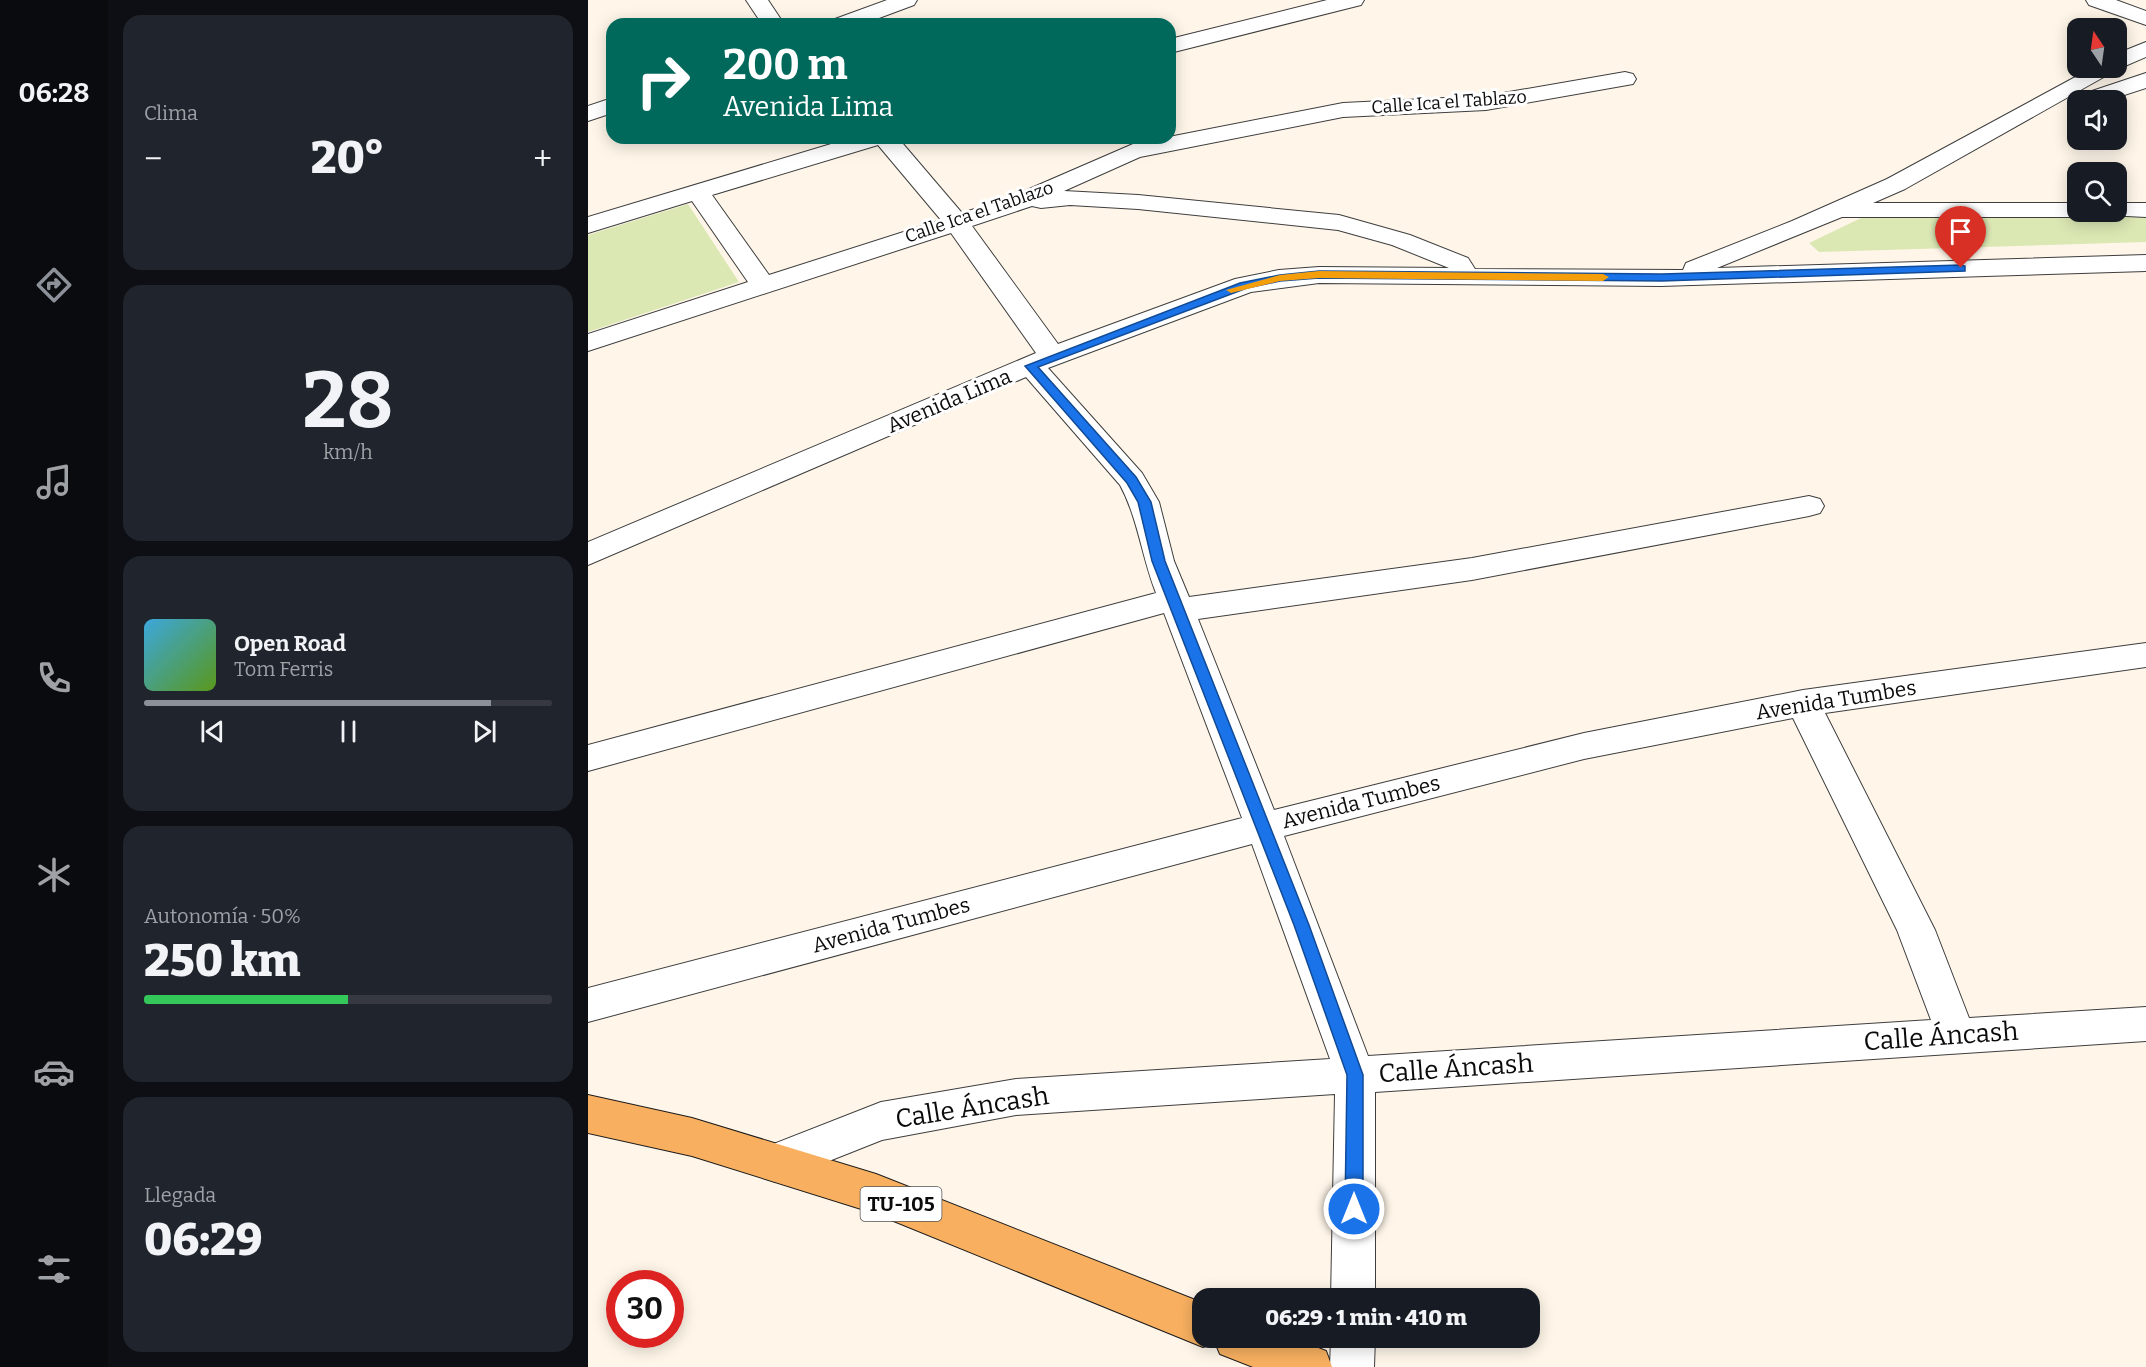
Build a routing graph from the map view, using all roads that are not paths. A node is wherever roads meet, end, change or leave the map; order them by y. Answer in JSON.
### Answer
{"nodes":[{"id":1,"x":757,"y":0,"type":"edge"},
{"id":2,"x":906,"y":0,"type":"edge"},
{"id":3,"x":1353,"y":0,"type":"edge"},
{"id":4,"x":2097,"y":0,"type":"edge"},
{"id":5,"x":768,"y":18,"type":"edge"},
{"id":6,"x":859,"y":18,"type":"edge"},
{"id":7,"x":2146,"y":19,"type":"edge"},
{"id":8,"x":1176,"y":44,"type":"edge"},
{"id":9,"x":2146,"y":49,"type":"edge"},
{"id":10,"x":2127,"y":58,"type":"edge"},
{"id":11,"x":2089,"y":78,"type":"edge"},
{"id":12,"x":1625,"y":79,"type":"dead end"},
{"id":13,"x":2146,"y":80,"type":"edge"},
{"id":14,"x":2118,"y":90,"type":"edge"},
{"id":15,"x":606,"y":107,"type":"edge"},
{"id":16,"x":588,"y":114,"type":"edge"},
{"id":17,"x":1176,"y":141,"type":"edge"},
{"id":18,"x":803,"y":144,"type":"edge"},
{"id":19,"x":856,"y":144,"type":"edge"},
{"id":20,"x":890,"y":144,"type":"edge"},
{"id":21,"x":1164,"y":144,"type":"edge"},
{"id":22,"x":697,"y":191,"type":"junction"},
{"id":23,"x":1015,"y":204,"type":"junction"},
{"id":24,"x":588,"y":207,"type":"edge"},
{"id":25,"x":2067,"y":210,"type":"edge"},
{"id":26,"x":2127,"y":210,"type":"edge"},
{"id":27,"x":2146,"y":210,"type":"edge"},
{"id":28,"x":1835,"y":211,"type":"junction"},
{"id":29,"x":955,"y":221,"type":"junction"},
{"id":30,"x":588,"y":225,"type":"edge"},
{"id":31,"x":2146,"y":263,"type":"edge"},
{"id":32,"x":1467,"y":277,"type":"junction"},
{"id":33,"x":1662,"y":278,"type":"junction"},
{"id":34,"x":763,"y":285,"type":"junction"},
{"id":35,"x":588,"y":343,"type":"edge"},
{"id":36,"x":1041,"y":361,"type":"junction"},
{"id":37,"x":1809,"y":506,"type":"dead end"},
{"id":38,"x":588,"y":554,"type":"edge"},
{"id":39,"x":1176,"y":604,"type":"junction"},
{"id":40,"x":2146,"y":655,"type":"edge"},
{"id":41,"x":1803,"y":703,"type":"junction"},
{"id":42,"x":588,"y":758,"type":"edge"},
{"id":43,"x":1263,"y":826,"type":"junction"},
{"id":44,"x":588,"y":1005,"type":"edge"},
{"id":45,"x":2146,"y":1024,"type":"edge"},
{"id":46,"x":1956,"y":1035,"type":"junction"},
{"id":47,"x":1355,"y":1075,"type":"junction"},
{"id":48,"x":588,"y":1114,"type":"edge"},
{"id":49,"x":776,"y":1163,"type":"junction"},
{"id":50,"x":1353,"y":1288,"type":"edge"},
{"id":51,"x":1192,"y":1321,"type":"edge"},
{"id":52,"x":1262,"y":1348,"type":"edge"},
{"id":53,"x":1353,"y":1348,"type":"edge"},
{"id":54,"x":1310,"y":1367,"type":"edge"},
{"id":55,"x":1352,"y":1367,"type":"edge"}],
"edges":[{"from":1,"to":5,"type":"street"},
{"from":2,"to":6,"type":"street"},
{"from":3,"to":8,"type":"street"},
{"from":4,"to":7,"type":"street"},
{"from":9,"to":10,"type":"street"},
{"from":11,"to":28,"type":"street"},
{"from":12,"to":17,"type":"street","name":"Calle Ica el Tablazo"},
{"from":13,"to":14,"type":"street"},
{"from":15,"to":16,"type":"street"},
{"from":18,"to":24,"type":"street"},
{"from":19,"to":22,"type":"street"},
{"from":20,"to":29,"type":"street"},
{"from":21,"to":23,"type":"street","name":"Calle Ica el Tablazo"},
{"from":22,"to":30,"type":"street"},
{"from":22,"to":34,"type":"street"},
{"from":23,"to":29,"type":"street","name":"Calle Ica el Tablazo"},
{"from":23,"to":32,"type":"street"},
{"from":25,"to":28,"type":"street"},
{"from":26,"to":27,"type":"street"},
{"from":28,"to":33,"type":"street"},
{"from":29,"to":34,"type":"street","name":"Calle Ica el Tablazo"},
{"from":29,"to":36,"type":"street"},
{"from":31,"to":33,"type":"street","name":"Avenida Lima"},
{"from":32,"to":33,"type":"street","name":"Avenida Lima"},
{"from":32,"to":36,"type":"street","name":"Avenida Lima"},
{"from":34,"to":35,"type":"street","name":"Calle Ica el Tablazo"},
{"from":36,"to":38,"type":"street","name":"Avenida Lima"},
{"from":36,"to":39,"type":"street"},
{"from":37,"to":39,"type":"street"},
{"from":39,"to":42,"type":"street"},
{"from":39,"to":43,"type":"street"},
{"from":40,"to":41,"type":"street","name":"Avenida Tumbes"},
{"from":41,"to":43,"type":"street","name":"Avenida Tumbes"},
{"from":41,"to":46,"type":"street"},
{"from":43,"to":44,"type":"street","name":"Avenida Tumbes"},
{"from":43,"to":47,"type":"street"},
{"from":45,"to":46,"type":"street","name":"Calle Áncash"},
{"from":46,"to":47,"type":"street","name":"Calle Áncash"},
{"from":47,"to":49,"type":"street","name":"Calle Áncash"},
{"from":47,"to":50,"type":"street"},
{"from":48,"to":49,"type":"main road","number":"TU-105"},
{"from":49,"to":51,"type":"main road","number":"TU-105"},
{"from":52,"to":54,"type":"main road"},
{"from":53,"to":55,"type":"street"}]}
